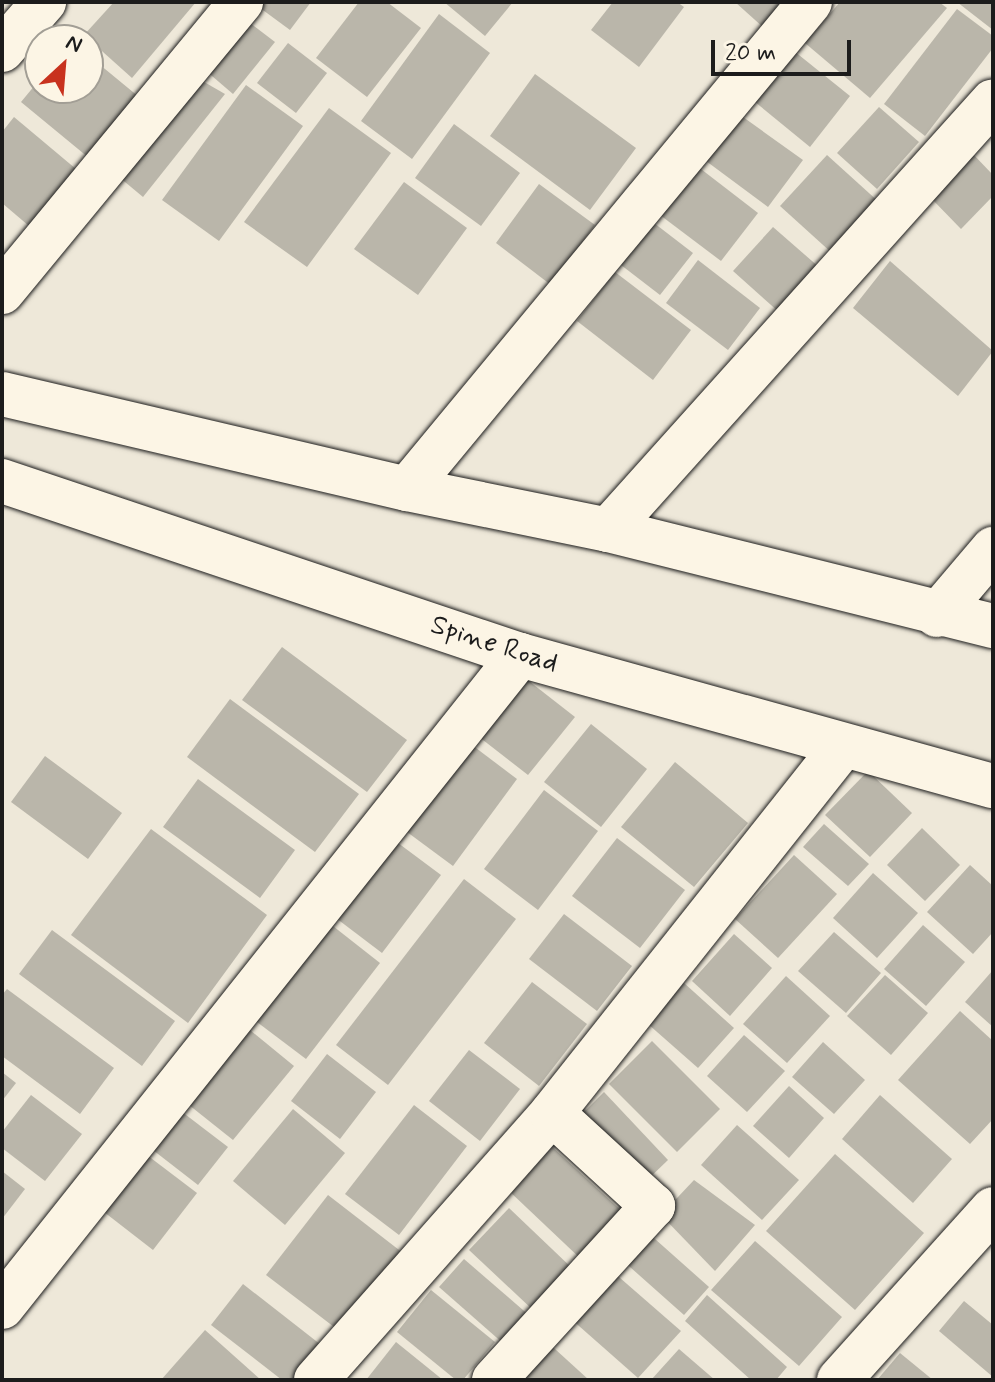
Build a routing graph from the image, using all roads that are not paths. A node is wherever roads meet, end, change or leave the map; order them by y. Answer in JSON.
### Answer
{"nodes":[{"id":1,"x":44,"y":2,"type":"edge"},
{"id":2,"x":241,"y":2,"type":"edge"},
{"id":3,"x":810,"y":2,"type":"edge"},
{"id":4,"x":2,"y":50,"type":"edge"},
{"id":5,"x":993,"y":101,"type":"edge"},
{"id":6,"x":2,"y":292,"type":"edge"},
{"id":7,"x":2,"y":394,"type":"edge"},
{"id":8,"x":2,"y":481,"type":"edge"},
{"id":9,"x":407,"y":489,"type":"junction"},
{"id":10,"x":608,"y":530,"type":"junction"},
{"id":11,"x":993,"y":549,"type":"edge"},
{"id":12,"x":937,"y":615,"type":"junction"},
{"id":13,"x":993,"y":626,"type":"edge"},
{"id":14,"x":520,"y":655,"type":"junction"},
{"id":15,"x":843,"y":746,"type":"junction"},
{"id":16,"x":993,"y":786,"type":"edge"},
{"id":17,"x":552,"y":1113,"type":"junction"},
{"id":18,"x":993,"y":1209,"type":"edge"},
{"id":19,"x":2,"y":1307,"type":"edge"},
{"id":20,"x":316,"y":1380,"type":"edge"},
{"id":21,"x":494,"y":1380,"type":"edge"},
{"id":22,"x":839,"y":1380,"type":"edge"}],
"edges":[{"from":1,"to":4,"type":"street"},
{"from":2,"to":6,"type":"street"},
{"from":3,"to":9,"type":"street"},
{"from":5,"to":10,"type":"street"},
{"from":7,"to":9,"type":"street"},
{"from":8,"to":14,"type":"street","name":"Spine Road"},
{"from":9,"to":10,"type":"street"},
{"from":10,"to":12,"type":"street"},
{"from":11,"to":12,"type":"street"},
{"from":12,"to":13,"type":"street"},
{"from":14,"to":15,"type":"street","name":"Spine Road"},
{"from":14,"to":19,"type":"street"},
{"from":15,"to":16,"type":"street","name":"Spine Road"},
{"from":15,"to":17,"type":"street"},
{"from":17,"to":20,"type":"street"},
{"from":17,"to":21,"type":"street"},
{"from":18,"to":22,"type":"street"}]}
